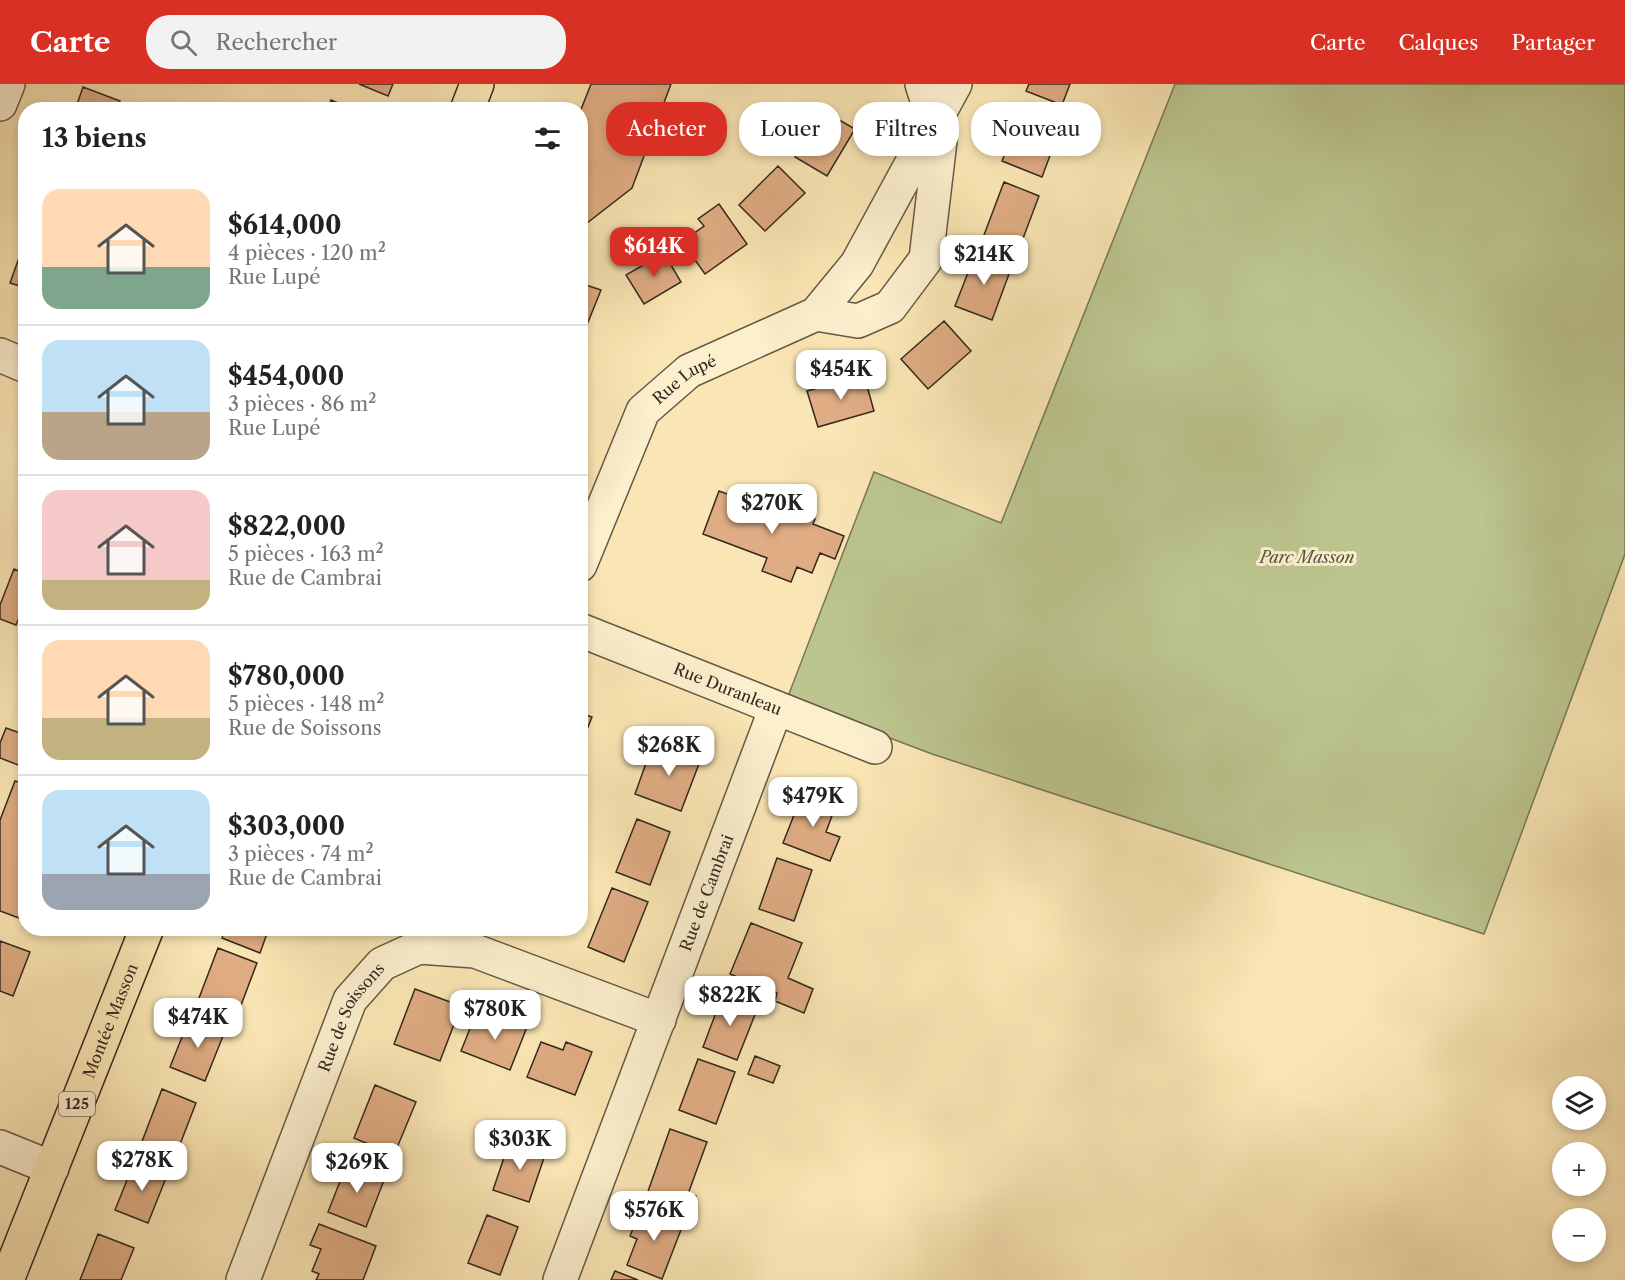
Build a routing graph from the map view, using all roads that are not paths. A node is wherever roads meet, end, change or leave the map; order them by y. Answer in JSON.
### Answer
{"nodes":[{"id":1,"x":8,"y":84,"type":"edge"},
{"id":2,"x":477,"y":84,"type":"edge"},
{"id":3,"x":922,"y":84,"type":"edge"},
{"id":4,"x":955,"y":84,"type":"edge"},
{"id":5,"x":470,"y":102,"type":"edge"},
{"id":6,"x":928,"y":102,"type":"edge"},
{"id":7,"x":945,"y":102,"type":"edge"},
{"id":8,"x":0,"y":104,"type":"edge"},
{"id":9,"x":915,"y":156,"type":"edge"},
{"id":10,"x":938,"y":156,"type":"edge"},
{"id":11,"x":816,"y":314,"type":"junction"},
{"id":12,"x":0,"y":355,"type":"edge"},
{"id":13,"x":18,"y":363,"type":"edge"},
{"id":14,"x":588,"y":545,"type":"edge"},
{"id":15,"x":588,"y":633,"type":"edge"},
{"id":16,"x":776,"y":708,"type":"junction"},
{"id":17,"x":875,"y":747,"type":"dead end"},
{"id":18,"x":144,"y":936,"type":"edge"},
{"id":19,"x":659,"y":1020,"type":"junction"},
{"id":20,"x":0,"y":1147,"type":"edge"},
{"id":21,"x":52,"y":1168,"type":"junction"},
{"id":22,"x":7,"y":1280,"type":"edge"},
{"id":23,"x":243,"y":1280,"type":"edge"},
{"id":24,"x":560,"y":1280,"type":"edge"}],
"edges":[{"from":1,"to":8,"type":"street"},
{"from":2,"to":5,"type":"main road"},
{"from":3,"to":6,"type":"street"},
{"from":4,"to":7,"type":"street","name":"Rue Lupé"},
{"from":9,"to":11,"type":"street","name":"Rue Lupé"},
{"from":10,"to":11,"type":"street"},
{"from":11,"to":14,"type":"street","name":"Rue Lupé"},
{"from":12,"to":13,"type":"street"},
{"from":15,"to":16,"type":"street","name":"Rue Duranleau"},
{"from":16,"to":17,"type":"street","name":"Rue Duranleau"},
{"from":16,"to":19,"type":"street","name":"Rue de Cambrai"},
{"from":18,"to":21,"type":"main road","name":"Montée Masson","number":"125"},
{"from":19,"to":23,"type":"street","name":"Rue de Soissons"},
{"from":19,"to":24,"type":"street","name":"Rue de Cambrai"},
{"from":20,"to":21,"type":"street"},
{"from":21,"to":22,"type":"main road","name":"Montée Masson","number":"125"}]}
